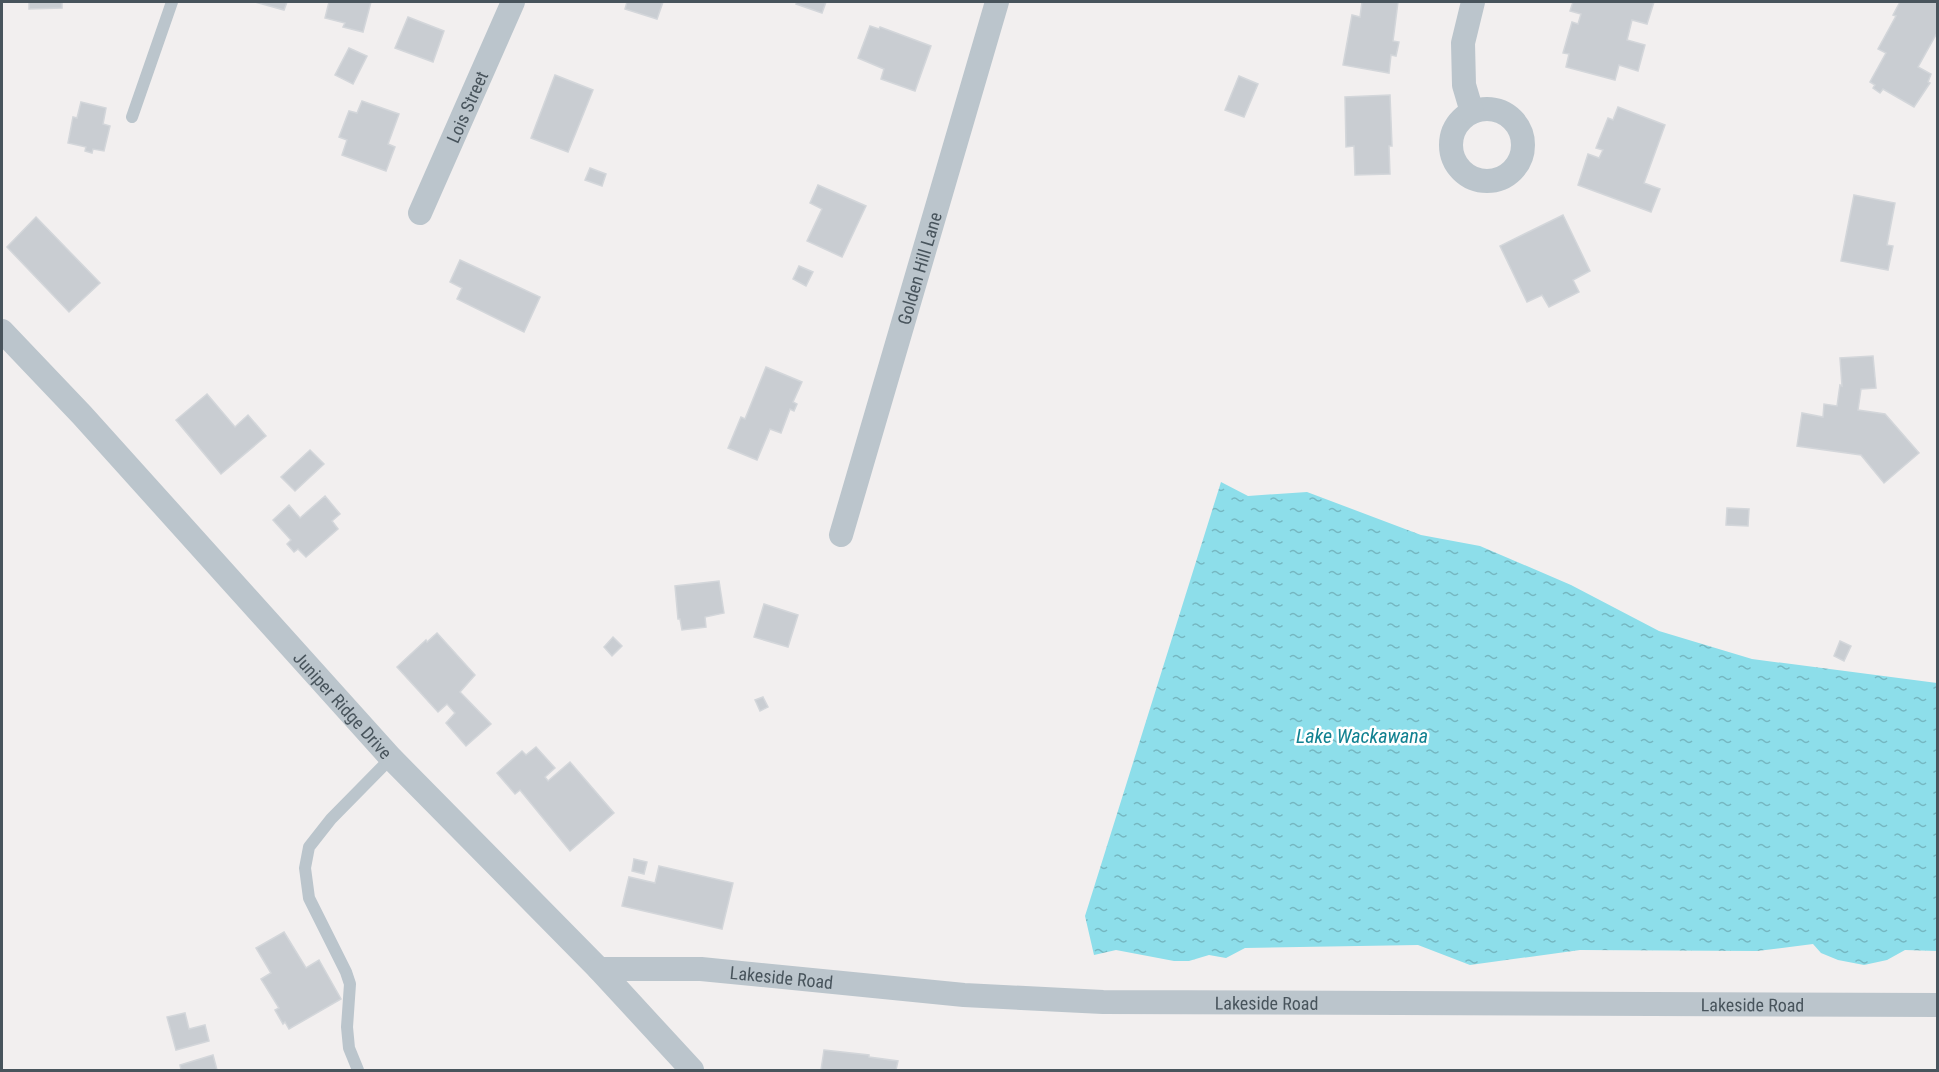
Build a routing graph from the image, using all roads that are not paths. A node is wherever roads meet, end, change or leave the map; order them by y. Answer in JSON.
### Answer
{"nodes":[{"id":1,"x":172,"y":2,"type":"edge"},
{"id":2,"x":513,"y":2,"type":"edge"},
{"id":3,"x":997,"y":2,"type":"edge"},
{"id":4,"x":1473,"y":2,"type":"edge"},
{"id":5,"x":1472,"y":112,"type":"dead end"},
{"id":6,"x":132,"y":117,"type":"dead end"},
{"id":7,"x":420,"y":213,"type":"dead end"},
{"id":8,"x":2,"y":331,"type":"edge"},
{"id":9,"x":841,"y":535,"type":"dead end"},
{"id":10,"x":391,"y":758,"type":"junction"},
{"id":11,"x":598,"y":969,"type":"junction"},
{"id":12,"x":1938,"y":1005,"type":"edge"},
{"id":13,"x":358,"y":1071,"type":"edge"},
{"id":14,"x":692,"y":1071,"type":"edge"}],
"edges":[{"from":1,"to":6,"type":"lane"},
{"from":2,"to":7,"type":"street","name":"Lois Street"},
{"from":3,"to":9,"type":"street","name":"Golden Hill Lane"},
{"from":4,"to":5,"type":"street"},
{"from":8,"to":10,"type":"street","name":"Juniper Ridge Drive"},
{"from":10,"to":11,"type":"street","name":"Juniper Ridge Drive"},
{"from":10,"to":13,"type":"lane"},
{"from":11,"to":12,"type":"street","name":"Lakeside Road"},
{"from":11,"to":14,"type":"street","name":"Juniper Ridge Drive"}]}
